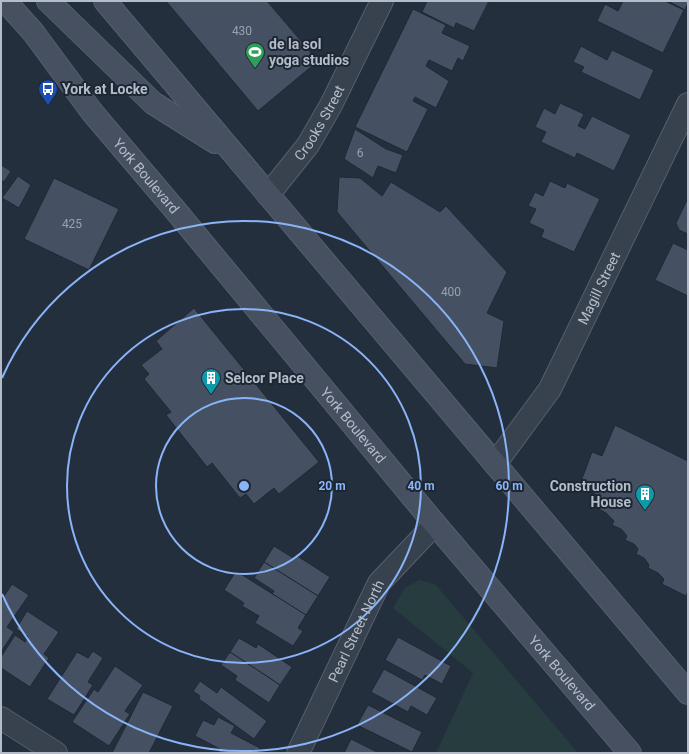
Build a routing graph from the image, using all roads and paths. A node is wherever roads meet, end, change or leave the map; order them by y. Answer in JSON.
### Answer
{"nodes":[{"id":1,"x":5,"y":1,"type":"edge"},
{"id":2,"x":48,"y":1,"type":"edge"},
{"id":3,"x":105,"y":1,"type":"edge"},
{"id":4,"x":382,"y":1,"type":"edge"},
{"id":5,"x":688,"y":104,"type":"edge"},
{"id":6,"x":234,"y":155,"type":"junction"},
{"id":7,"x":268,"y":195,"type":"junction"},
{"id":8,"x":495,"y":464,"type":"junction"},
{"id":9,"x":435,"y":524,"type":"junction"},
{"id":10,"x":688,"y":693,"type":"edge"},
{"id":11,"x":1,"y":718,"type":"edge"},
{"id":12,"x":56,"y":753,"type":"edge"},
{"id":13,"x":298,"y":753,"type":"edge"},
{"id":14,"x":630,"y":753,"type":"edge"}],
"edges":[{"from":1,"to":9,"type":"main road","name":"York Boulevard"},
{"from":2,"to":6,"type":"main road"},
{"from":3,"to":6,"type":"main road"},
{"from":4,"to":7,"type":"street","name":"Crooks Street"},
{"from":5,"to":8,"type":"street","name":"Magill Street"},
{"from":6,"to":7,"type":"main road"},
{"from":7,"to":8,"type":"main road"},
{"from":8,"to":10,"type":"main road"},
{"from":9,"to":13,"type":"street","name":"Pearl Street North"},
{"from":9,"to":14,"type":"main road","name":"York Boulevard"},
{"from":11,"to":12,"type":"street"}]}
